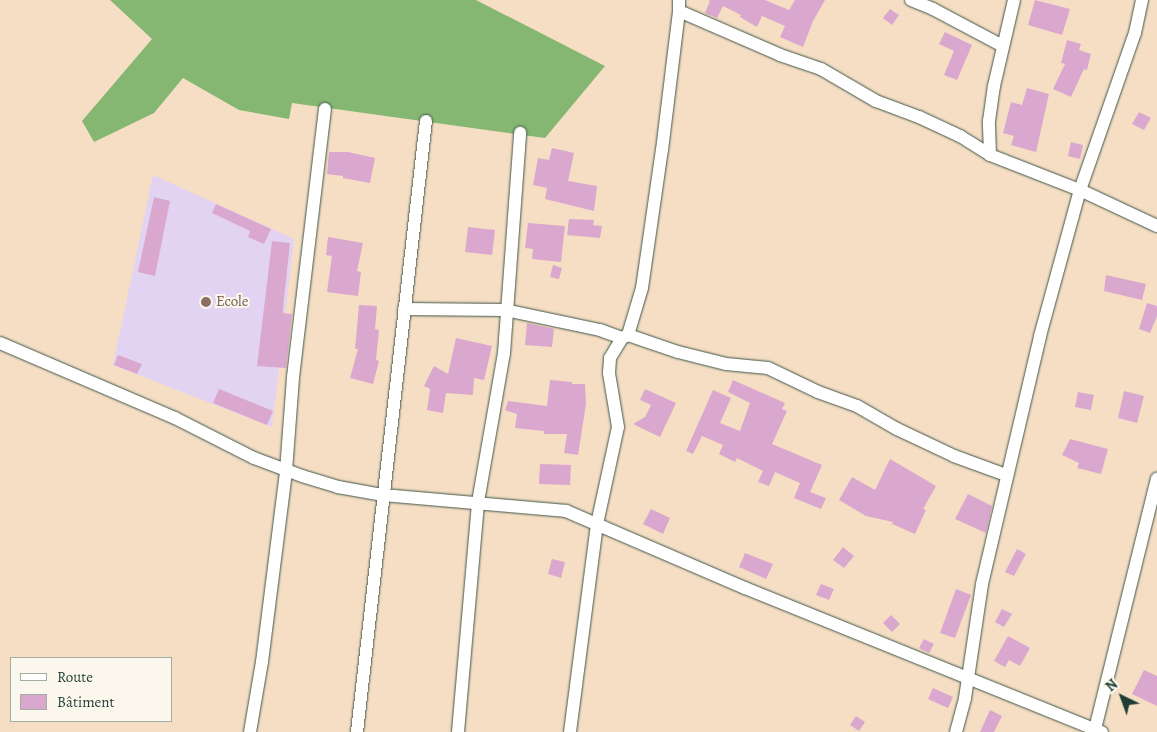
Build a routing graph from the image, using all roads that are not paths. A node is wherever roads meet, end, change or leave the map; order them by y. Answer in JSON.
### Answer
{"nodes":[{"id":1,"x":911,"y":0,"type":"edge"},
{"id":2,"x":1014,"y":0,"type":"edge"},
{"id":3,"x":1142,"y":0,"type":"edge"},
{"id":4,"x":679,"y":6,"type":"edge"},
{"id":5,"x":1003,"y":46,"type":"junction"},
{"id":6,"x":325,"y":109,"type":"dead end"},
{"id":7,"x":426,"y":121,"type":"dead end"},
{"id":8,"x":520,"y":133,"type":"dead end"},
{"id":9,"x":990,"y":155,"type":"junction"},
{"id":10,"x":1080,"y":190,"type":"junction"},
{"id":11,"x":1157,"y":226,"type":"edge"},
{"id":12,"x":404,"y":309,"type":"junction"},
{"id":13,"x":505,"y":310,"type":"junction"},
{"id":14,"x":625,"y":337,"type":"junction"},
{"id":15,"x":0,"y":343,"type":"edge"},
{"id":16,"x":286,"y":471,"type":"junction"},
{"id":17,"x":1006,"y":475,"type":"junction"},
{"id":18,"x":1157,"y":479,"type":"edge"},
{"id":19,"x":383,"y":495,"type":"junction"},
{"id":20,"x":478,"y":502,"type":"junction"},
{"id":21,"x":597,"y":524,"type":"junction"},
{"id":22,"x":967,"y":678,"type":"junction"},
{"id":23,"x":1099,"y":731,"type":"edge"},
{"id":24,"x":250,"y":732,"type":"edge"},
{"id":25,"x":356,"y":732,"type":"edge"},
{"id":26,"x":458,"y":732,"type":"edge"},
{"id":27,"x":570,"y":732,"type":"edge"},
{"id":28,"x":956,"y":732,"type":"edge"}],
"edges":[{"from":1,"to":5,"type":"street"},
{"from":2,"to":5,"type":"street"},
{"from":3,"to":10,"type":"street"},
{"from":4,"to":9,"type":"street"},
{"from":4,"to":14,"type":"street"},
{"from":5,"to":9,"type":"street"},
{"from":6,"to":16,"type":"street"},
{"from":7,"to":12,"type":"street"},
{"from":8,"to":13,"type":"street"},
{"from":9,"to":10,"type":"street"},
{"from":10,"to":11,"type":"street"},
{"from":10,"to":17,"type":"street"},
{"from":12,"to":13,"type":"street"},
{"from":12,"to":19,"type":"street"},
{"from":13,"to":14,"type":"street"},
{"from":13,"to":20,"type":"street"},
{"from":14,"to":17,"type":"street"},
{"from":14,"to":21,"type":"street"},
{"from":15,"to":16,"type":"street"},
{"from":16,"to":19,"type":"street"},
{"from":16,"to":24,"type":"street"},
{"from":17,"to":22,"type":"street"},
{"from":18,"to":23,"type":"street"},
{"from":19,"to":20,"type":"street"},
{"from":19,"to":25,"type":"street"},
{"from":20,"to":21,"type":"street"},
{"from":20,"to":26,"type":"street"},
{"from":21,"to":22,"type":"street"},
{"from":21,"to":27,"type":"street"},
{"from":22,"to":23,"type":"street"},
{"from":22,"to":28,"type":"street"}]}
